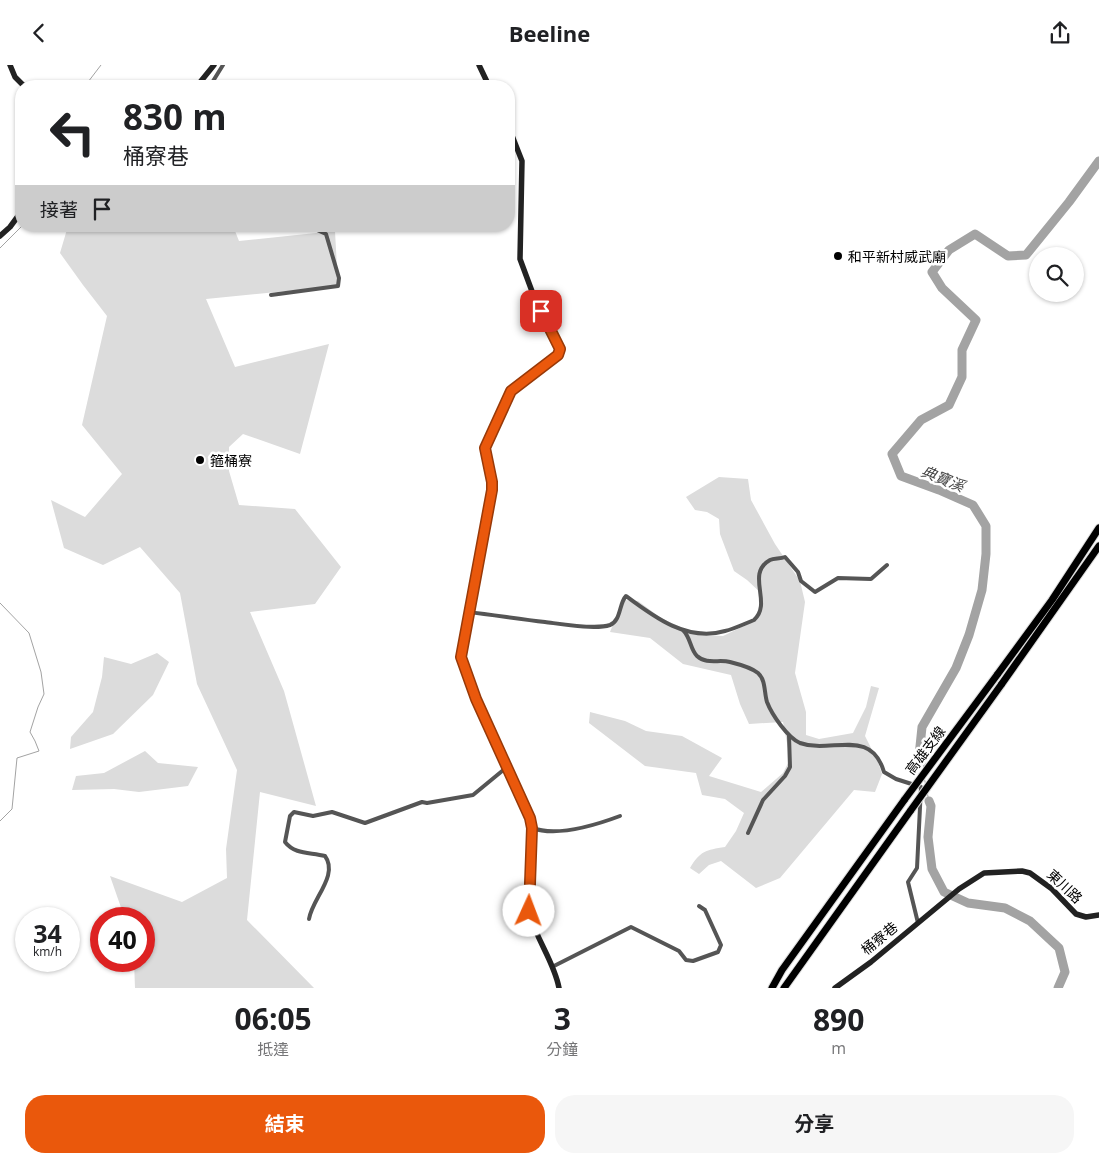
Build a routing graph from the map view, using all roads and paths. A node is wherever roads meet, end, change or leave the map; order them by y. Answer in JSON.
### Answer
{"nodes":[{"id":1,"x":10,"y":65,"type":"edge"},
{"id":2,"x":214,"y":65,"type":"edge"},
{"id":3,"x":222,"y":65,"type":"edge"},
{"id":4,"x":479,"y":65,"type":"edge"},
{"id":5,"x":18,"y":80,"type":"edge"},
{"id":6,"x":202,"y":80,"type":"edge"},
{"id":7,"x":213,"y":80,"type":"edge"},
{"id":8,"x":486,"y":80,"type":"edge"},
{"id":9,"x":515,"y":144,"type":"edge"},
{"id":10,"x":15,"y":220,"type":"edge"},
{"id":11,"x":322,"y":232,"type":"edge"},
{"id":12,"x":0,"y":236,"type":"edge"},
{"id":13,"x":271,"y":295,"type":"dead end"},
{"id":14,"x":1099,"y":528,"type":"edge"},
{"id":15,"x":1099,"y":546,"type":"edge"},
{"id":16,"x":887,"y":565,"type":"dead end"},
{"id":17,"x":468,"y":612,"type":"junction"},
{"id":18,"x":682,"y":630,"type":"junction"},
{"id":19,"x":789,"y":736,"type":"junction"},
{"id":20,"x":508,"y":767,"type":"junction"},
{"id":21,"x":620,"y":816,"type":"dead end"},
{"id":22,"x":532,"y":828,"type":"junction"},
{"id":23,"x":748,"y":833,"type":"dead end"},
{"id":24,"x":938,"y":905,"type":"joint"},
{"id":25,"x":699,"y":906,"type":"dead end"},
{"id":26,"x":1099,"y":915,"type":"edge"},
{"id":27,"x":309,"y":919,"type":"dead end"},
{"id":28,"x":918,"y":923,"type":"junction"},
{"id":29,"x":552,"y":967,"type":"junction"},
{"id":30,"x":559,"y":988,"type":"edge"},
{"id":31,"x":772,"y":988,"type":"edge"},
{"id":32,"x":784,"y":988,"type":"edge"},
{"id":33,"x":835,"y":988,"type":"edge"}],
"edges":[{"from":1,"to":5,"type":"street"},
{"from":2,"to":6,"type":"street"},
{"from":3,"to":7,"type":"street"},
{"from":4,"to":8,"type":"street"},
{"from":9,"to":17,"type":"street"},
{"from":10,"to":12,"type":"street"},
{"from":11,"to":13,"type":"street"},
{"from":14,"to":31,"type":"highway","name":"高雄支線","bridge":true},
{"from":15,"to":32,"type":"highway","name":"高雄支線","bridge":true},
{"from":16,"to":18,"type":"street"},
{"from":17,"to":18,"type":"street"},
{"from":17,"to":20,"type":"street"},
{"from":18,"to":19,"type":"street"},
{"from":19,"to":23,"type":"street"},
{"from":19,"to":28,"type":"street"},
{"from":20,"to":22,"type":"street"},
{"from":20,"to":27,"type":"street"},
{"from":21,"to":22,"type":"street"},
{"from":22,"to":29,"type":"street"},
{"from":24,"to":26,"type":"street","name":"東川路"},
{"from":24,"to":28,"type":"street","name":"桶寮巷"},
{"from":25,"to":29,"type":"street"},
{"from":28,"to":33,"type":"street","name":"桶寮巷"},
{"from":29,"to":30,"type":"street"}]}
